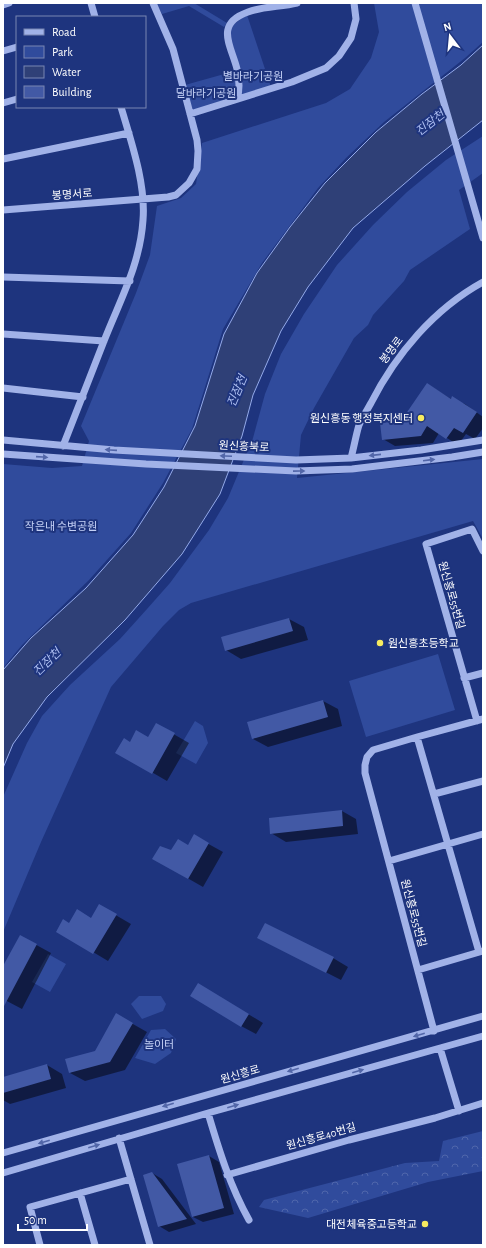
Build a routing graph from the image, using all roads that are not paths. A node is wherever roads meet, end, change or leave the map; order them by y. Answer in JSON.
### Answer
{"nodes":[{"id":1,"x":9,"y":3,"type":"edge"},
{"id":2,"x":91,"y":3,"type":"edge"},
{"id":3,"x":153,"y":3,"type":"edge"},
{"id":4,"x":296,"y":3,"type":"edge"},
{"id":5,"x":354,"y":3,"type":"edge"},
{"id":6,"x":415,"y":3,"type":"edge"},
{"id":7,"x":3,"y":5,"type":"edge"},
{"id":8,"x":95,"y":16,"type":"edge"},
{"id":9,"x":16,"y":47,"type":"edge"},
{"id":10,"x":3,"y":51,"type":"edge"},
{"id":11,"x":16,"y":99,"type":"edge"},
{"id":12,"x":237,"y":99,"type":"junction"},
{"id":13,"x":3,"y":103,"type":"edge"},
{"id":14,"x":121,"y":108,"type":"edge"},
{"id":15,"x":190,"y":114,"type":"junction"},
{"id":16,"x":129,"y":133,"type":"junction"},
{"id":17,"x":3,"y":159,"type":"edge"},
{"id":18,"x":142,"y":200,"type":"junction"},
{"id":19,"x":3,"y":210,"type":"edge"},
{"id":20,"x":483,"y":238,"type":"edge"},
{"id":21,"x":3,"y":277,"type":"edge"},
{"id":22,"x":130,"y":281,"type":"junction"},
{"id":23,"x":483,"y":282,"type":"edge"},
{"id":24,"x":3,"y":334,"type":"edge"},
{"id":25,"x":104,"y":341,"type":"junction"},
{"id":26,"x":3,"y":388,"type":"edge"},
{"id":27,"x":83,"y":397,"type":"junction"},
{"id":28,"x":3,"y":440,"type":"edge"},
{"id":29,"x":483,"y":440,"type":"edge"},
{"id":30,"x":63,"y":446,"type":"junction"},
{"id":31,"x":483,"y":452,"type":"edge"},
{"id":32,"x":3,"y":454,"type":"edge"},
{"id":33,"x":351,"y":458,"type":"junction"},
{"id":34,"x":483,"y":551,"type":"edge"},
{"id":35,"x":483,"y":673,"type":"edge"},
{"id":36,"x":464,"y":678,"type":"junction"},
{"id":37,"x":480,"y":720,"type":"edge"},
{"id":38,"x":418,"y":737,"type":"junction"},
{"id":39,"x":483,"y":781,"type":"edge"},
{"id":40,"x":434,"y":794,"type":"junction"},
{"id":41,"x":483,"y":834,"type":"edge"},
{"id":42,"x":448,"y":844,"type":"junction"},
{"id":43,"x":389,"y":861,"type":"junction"},
{"id":44,"x":481,"y":952,"type":"edge"},
{"id":45,"x":418,"y":970,"type":"junction"},
{"id":46,"x":483,"y":1016,"type":"edge"},
{"id":47,"x":434,"y":1031,"type":"junction"},
{"id":48,"x":483,"y":1036,"type":"edge"},
{"id":49,"x":440,"y":1048,"type":"junction"},
{"id":50,"x":483,"y":1104,"type":"edge"},
{"id":51,"x":459,"y":1110,"type":"junction"},
{"id":52,"x":208,"y":1113,"type":"junction"},
{"id":53,"x":119,"y":1138,"type":"junction"},
{"id":54,"x":3,"y":1153,"type":"edge"},
{"id":55,"x":3,"y":1173,"type":"edge"},
{"id":56,"x":227,"y":1175,"type":"junction"},
{"id":57,"x":131,"y":1179,"type":"junction"},
{"id":58,"x":80,"y":1193,"type":"junction"},
{"id":59,"x":249,"y":1220,"type":"dead end"},
{"id":60,"x":40,"y":1245,"type":"edge"},
{"id":61,"x":95,"y":1245,"type":"edge"},
{"id":62,"x":150,"y":1245,"type":"edge"}],
"edges":[{"from":1,"to":7,"type":"street"},
{"from":2,"to":8,"type":"street"},
{"from":3,"to":15,"type":"street","name":"봉명서로"},
{"from":4,"to":12,"type":"street"},
{"from":5,"to":12,"type":"street"},
{"from":6,"to":20,"type":"street"},
{"from":9,"to":10,"type":"street"},
{"from":11,"to":13,"type":"street"},
{"from":12,"to":15,"type":"street"},
{"from":14,"to":16,"type":"street"},
{"from":15,"to":18,"type":"street","name":"봉명서로"},
{"from":16,"to":17,"type":"street"},
{"from":16,"to":18,"type":"street"},
{"from":18,"to":19,"type":"street","name":"봉명서로"},
{"from":18,"to":22,"type":"street"},
{"from":21,"to":22,"type":"street"},
{"from":22,"to":25,"type":"street"},
{"from":23,"to":33,"type":"street","name":"봉명로"},
{"from":24,"to":25,"type":"street"},
{"from":25,"to":27,"type":"street"},
{"from":26,"to":27,"type":"street"},
{"from":27,"to":30,"type":"street"},
{"from":28,"to":30,"type":"street","name":"원신흥북로"},
{"from":29,"to":33,"type":"street","name":"원신흥북로","one_way":true},
{"from":33,"to":30,"type":"street","name":"원신흥북로","one_way":true},
{"from":32,"to":31,"type":"street","one_way":true},
{"from":34,"to":36,"type":"street","name":"원신흥로55번길"},
{"from":35,"to":36,"type":"street"},
{"from":36,"to":37,"type":"street","name":"원신흥로55번길"},
{"from":37,"to":38,"type":"street","name":"원신흥로55번길"},
{"from":38,"to":40,"type":"street"},
{"from":38,"to":43,"type":"street","name":"원신흥로55번길"},
{"from":39,"to":40,"type":"street"},
{"from":40,"to":42,"type":"street"},
{"from":41,"to":42,"type":"street"},
{"from":42,"to":43,"type":"street"},
{"from":42,"to":44,"type":"street"},
{"from":43,"to":45,"type":"street","name":"원신흥로55번길"},
{"from":44,"to":45,"type":"street"},
{"from":45,"to":47,"type":"street","name":"원신흥로55번길"},
{"from":46,"to":47,"type":"street","name":"원신흥로"},
{"from":47,"to":54,"type":"street","name":"원신흥로","one_way":true},
{"from":48,"to":49,"type":"street"},
{"from":49,"to":51,"type":"street"},
{"from":52,"to":49,"type":"street","one_way":true},
{"from":50,"to":51,"type":"street","name":"원신흥로40번길"},
{"from":51,"to":56,"type":"street","name":"원신흥로40번길"},
{"from":52,"to":53,"type":"street"},
{"from":52,"to":56,"type":"street"},
{"from":55,"to":53,"type":"street","one_way":true},
{"from":53,"to":57,"type":"street"},
{"from":56,"to":59,"type":"street"},
{"from":57,"to":58,"type":"street"},
{"from":57,"to":62,"type":"street"},
{"from":58,"to":60,"type":"street"},
{"from":58,"to":61,"type":"street"}]}
